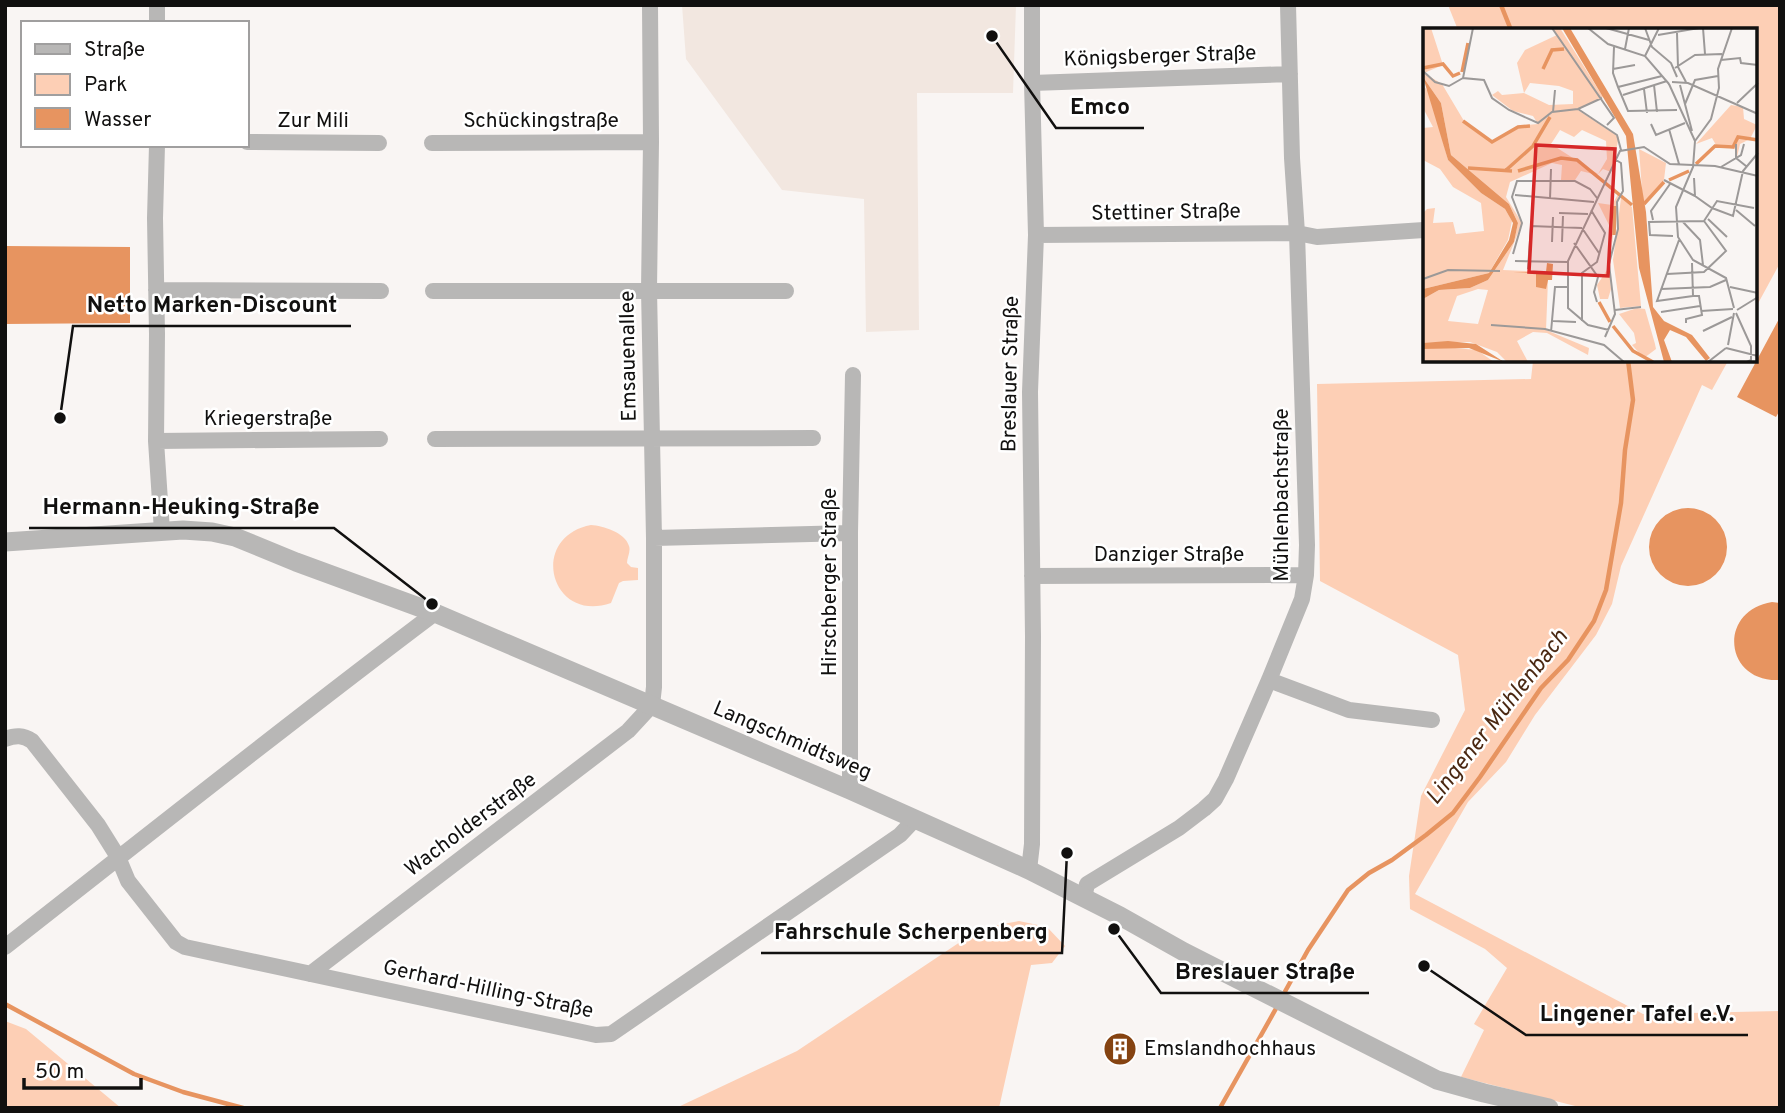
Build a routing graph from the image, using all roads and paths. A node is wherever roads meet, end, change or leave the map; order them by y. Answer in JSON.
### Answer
{"nodes":[{"id":1,"x":650,"y":5,"type":"edge"},
{"id":2,"x":1032,"y":5,"type":"edge"},
{"id":3,"x":1288,"y":5,"type":"edge"},
{"id":4,"x":1290,"y":74,"type":"junction"},
{"id":5,"x":1032,"y":83,"type":"junction"},
{"id":6,"x":248,"y":142,"type":"edge"},
{"id":7,"x":650,"y":142,"type":"junction"},
{"id":8,"x":379,"y":143,"type":"dead end"},
{"id":9,"x":432,"y":143,"type":"dead end"},
{"id":10,"x":157,"y":147,"type":"edge"},
{"id":11,"x":1423,"y":230,"type":"edge"},
{"id":12,"x":1297,"y":233,"type":"junction"},
{"id":13,"x":1035,"y":235,"type":"junction"},
{"id":14,"x":156,"y":290,"type":"junction"},
{"id":15,"x":649,"y":290,"type":"junction"},
{"id":16,"x":380,"y":291,"type":"dead end"},
{"id":17,"x":433,"y":291,"type":"dead end"},
{"id":18,"x":786,"y":291,"type":"dead end"},
{"id":19,"x":853,"y":375,"type":"dead end"},
{"id":20,"x":652,"y":438,"type":"junction"},
{"id":21,"x":813,"y":438,"type":"dead end"},
{"id":22,"x":380,"y":439,"type":"dead end"},
{"id":23,"x":435,"y":439,"type":"dead end"},
{"id":24,"x":156,"y":441,"type":"junction"},
{"id":25,"x":162,"y":531,"type":"junction"},
{"id":26,"x":850,"y":533,"type":"junction"},
{"id":27,"x":654,"y":538,"type":"junction"},
{"id":28,"x":5,"y":541,"type":"edge"},
{"id":29,"x":1306,"y":575,"type":"junction"},
{"id":30,"x":1032,"y":576,"type":"junction"},
{"id":31,"x":435,"y":613,"type":"junction"},
{"id":32,"x":1269,"y":680,"type":"junction"},
{"id":33,"x":653,"y":705,"type":"junction"},
{"id":34,"x":1432,"y":720,"type":"dead end"},
{"id":35,"x":5,"y":738,"type":"edge"},
{"id":36,"x":850,"y":790,"type":"junction"},
{"id":37,"x":915,"y":819,"type":"junction"},
{"id":38,"x":118,"y":857,"type":"junction"},
{"id":39,"x":1029,"y":870,"type":"junction"},
{"id":40,"x":1084,"y":898,"type":"junction"},
{"id":41,"x":5,"y":947,"type":"edge"},
{"id":42,"x":310,"y":974,"type":"junction"},
{"id":43,"x":1536,"y":1106,"type":"edge"}],
"edges":[{"from":1,"to":7,"type":"street","name":"Emsauenallee"},
{"from":2,"to":5,"type":"street","name":"Breslauer Straße"},
{"from":3,"to":4,"type":"street","name":"Mühlenbachstraße"},
{"from":4,"to":5,"type":"street","name":"Königsberger Straße"},
{"from":4,"to":12,"type":"street","name":"Mühlenbachstraße"},
{"from":5,"to":13,"type":"street","name":"Breslauer Straße"},
{"from":6,"to":8,"type":"street","name":"Zur Mili"},
{"from":7,"to":9,"type":"street","name":"Schückingstraße"},
{"from":7,"to":15,"type":"street","name":"Emsauenallee"},
{"from":10,"to":14,"type":"street"},
{"from":11,"to":12,"type":"street","name":"Stettiner Straße"},
{"from":12,"to":13,"type":"street","name":"Stettiner Straße"},
{"from":12,"to":29,"type":"street","name":"Mühlenbachstraße"},
{"from":13,"to":30,"type":"street","name":"Breslauer Straße"},
{"from":14,"to":16,"type":"street"},
{"from":14,"to":24,"type":"street"},
{"from":15,"to":17,"type":"street"},
{"from":15,"to":18,"type":"street"},
{"from":15,"to":20,"type":"street","name":"Emsauenallee"},
{"from":19,"to":26,"type":"street","name":"Hirschberger Straße"},
{"from":20,"to":21,"type":"street"},
{"from":20,"to":23,"type":"street"},
{"from":20,"to":27,"type":"street","name":"Emsauenallee"},
{"from":22,"to":24,"type":"street","name":"Kriegerstraße"},
{"from":24,"to":25,"type":"street"},
{"from":25,"to":28,"type":"street","name":"Langschmidtsweg"},
{"from":25,"to":31,"type":"street","name":"Langschmidtsweg"},
{"from":26,"to":27,"type":"street"},
{"from":26,"to":36,"type":"street","name":"Hirschberger Straße"},
{"from":27,"to":33,"type":"street","name":"Emsauenallee"},
{"from":29,"to":30,"type":"street","name":"Danziger Straße"},
{"from":29,"to":32,"type":"street","name":"Mühlenbachstraße"},
{"from":30,"to":39,"type":"street","name":"Breslauer Straße"},
{"from":31,"to":33,"type":"street","name":"Langschmidtsweg"},
{"from":31,"to":38,"type":"street"},
{"from":32,"to":34,"type":"street"},
{"from":32,"to":40,"type":"street","name":"Mühlenbachstraße"},
{"from":33,"to":36,"type":"street","name":"Langschmidtsweg"},
{"from":33,"to":42,"type":"street","name":"Wacholderstraße"},
{"from":35,"to":38,"type":"street","name":"Gerhard-Hilling-Straße"},
{"from":36,"to":37,"type":"street","name":"Langschmidtsweg"},
{"from":37,"to":39,"type":"street","name":"Langschmidtsweg"},
{"from":37,"to":42,"type":"street","name":"Gerhard-Hilling-Straße"},
{"from":38,"to":41,"type":"street"},
{"from":38,"to":42,"type":"street","name":"Gerhard-Hilling-Straße"},
{"from":39,"to":40,"type":"street","name":"Langschmidtsweg"},
{"from":40,"to":43,"type":"street","name":"Langschmidtsweg"}]}
